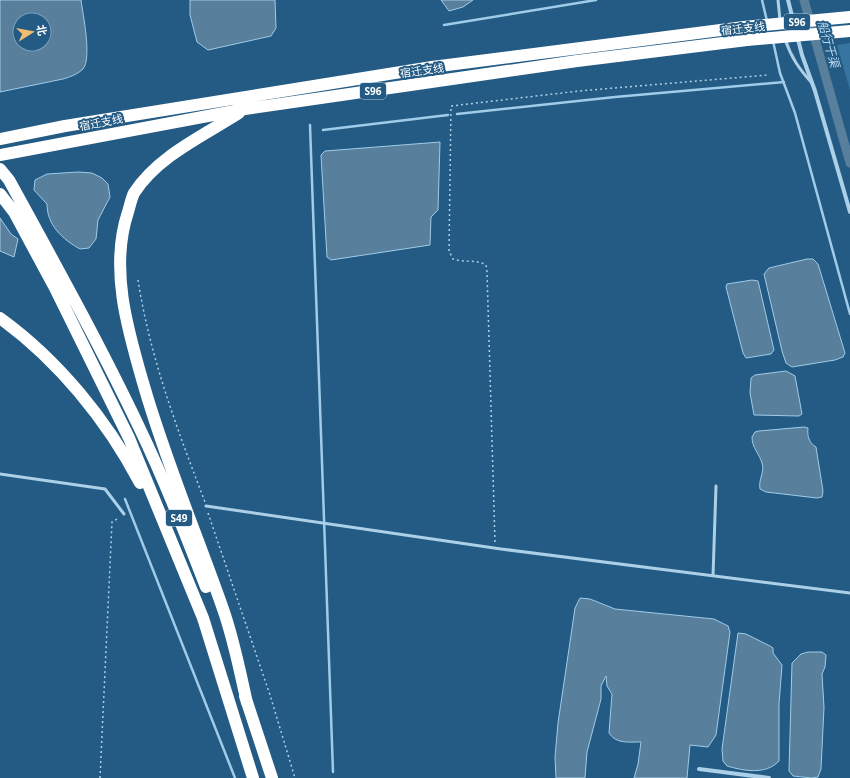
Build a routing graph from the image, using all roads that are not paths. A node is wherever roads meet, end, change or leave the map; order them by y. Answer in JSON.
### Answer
{"nodes":[{"id":1,"x":778,"y":0,"type":"edge"},
{"id":2,"x":788,"y":0,"type":"edge"},
{"id":3,"x":850,"y":17,"type":"edge"},
{"id":4,"x":850,"y":31,"type":"edge"},
{"id":5,"x":813,"y":84,"type":"junction"},
{"id":6,"x":245,"y":109,"type":"junction"},
{"id":7,"x":0,"y":138,"type":"edge"},
{"id":8,"x":0,"y":155,"type":"edge"},
{"id":9,"x":0,"y":169,"type":"edge"},
{"id":10,"x":0,"y":194,"type":"edge"},
{"id":11,"x":850,"y":212,"type":"edge"},
{"id":12,"x":0,"y":318,"type":"edge"},
{"id":13,"x":0,"y":474,"type":"edge"},
{"id":14,"x":716,"y":486,"type":"dead end"},
{"id":15,"x":206,"y":506,"type":"road end"},
{"id":16,"x":124,"y":514,"type":"road end"},
{"id":17,"x":713,"y":576,"type":"junction"},
{"id":18,"x":850,"y":593,"type":"edge"},
{"id":19,"x":203,"y":618,"type":"junction"},
{"id":20,"x":247,"y":703,"type":"junction"},
{"id":21,"x":699,"y":769,"type":"dead end"},
{"id":22,"x":253,"y":778,"type":"edge"},
{"id":23,"x":272,"y":778,"type":"edge"},
{"id":24,"x":769,"y":778,"type":"edge"}],
"edges":[{"from":1,"to":5,"type":"lane"},
{"from":2,"to":5,"type":"street"},
{"from":3,"to":7,"type":"highway","name":"宿迁支线","number":"S96","bridge":true},
{"from":4,"to":6,"type":"highway","name":"宿迁支线","number":"S96","bridge":true},
{"from":5,"to":11,"type":"street"},
{"from":6,"to":8,"type":"highway","name":"宿迁支线","number":"S96"},
{"from":6,"to":20,"type":"highway"},
{"from":9,"to":20,"type":"highway","number":"S49"},
{"from":10,"to":19,"type":"highway"},
{"from":12,"to":19,"type":"highway","number":"S49"},
{"from":13,"to":16,"type":"lane"},
{"from":14,"to":17,"type":"lane"},
{"from":15,"to":17,"type":"lane"},
{"from":17,"to":18,"type":"lane"},
{"from":19,"to":22,"type":"highway","number":"S49"},
{"from":20,"to":23,"type":"highway","number":"S49"},
{"from":21,"to":24,"type":"street"}]}
